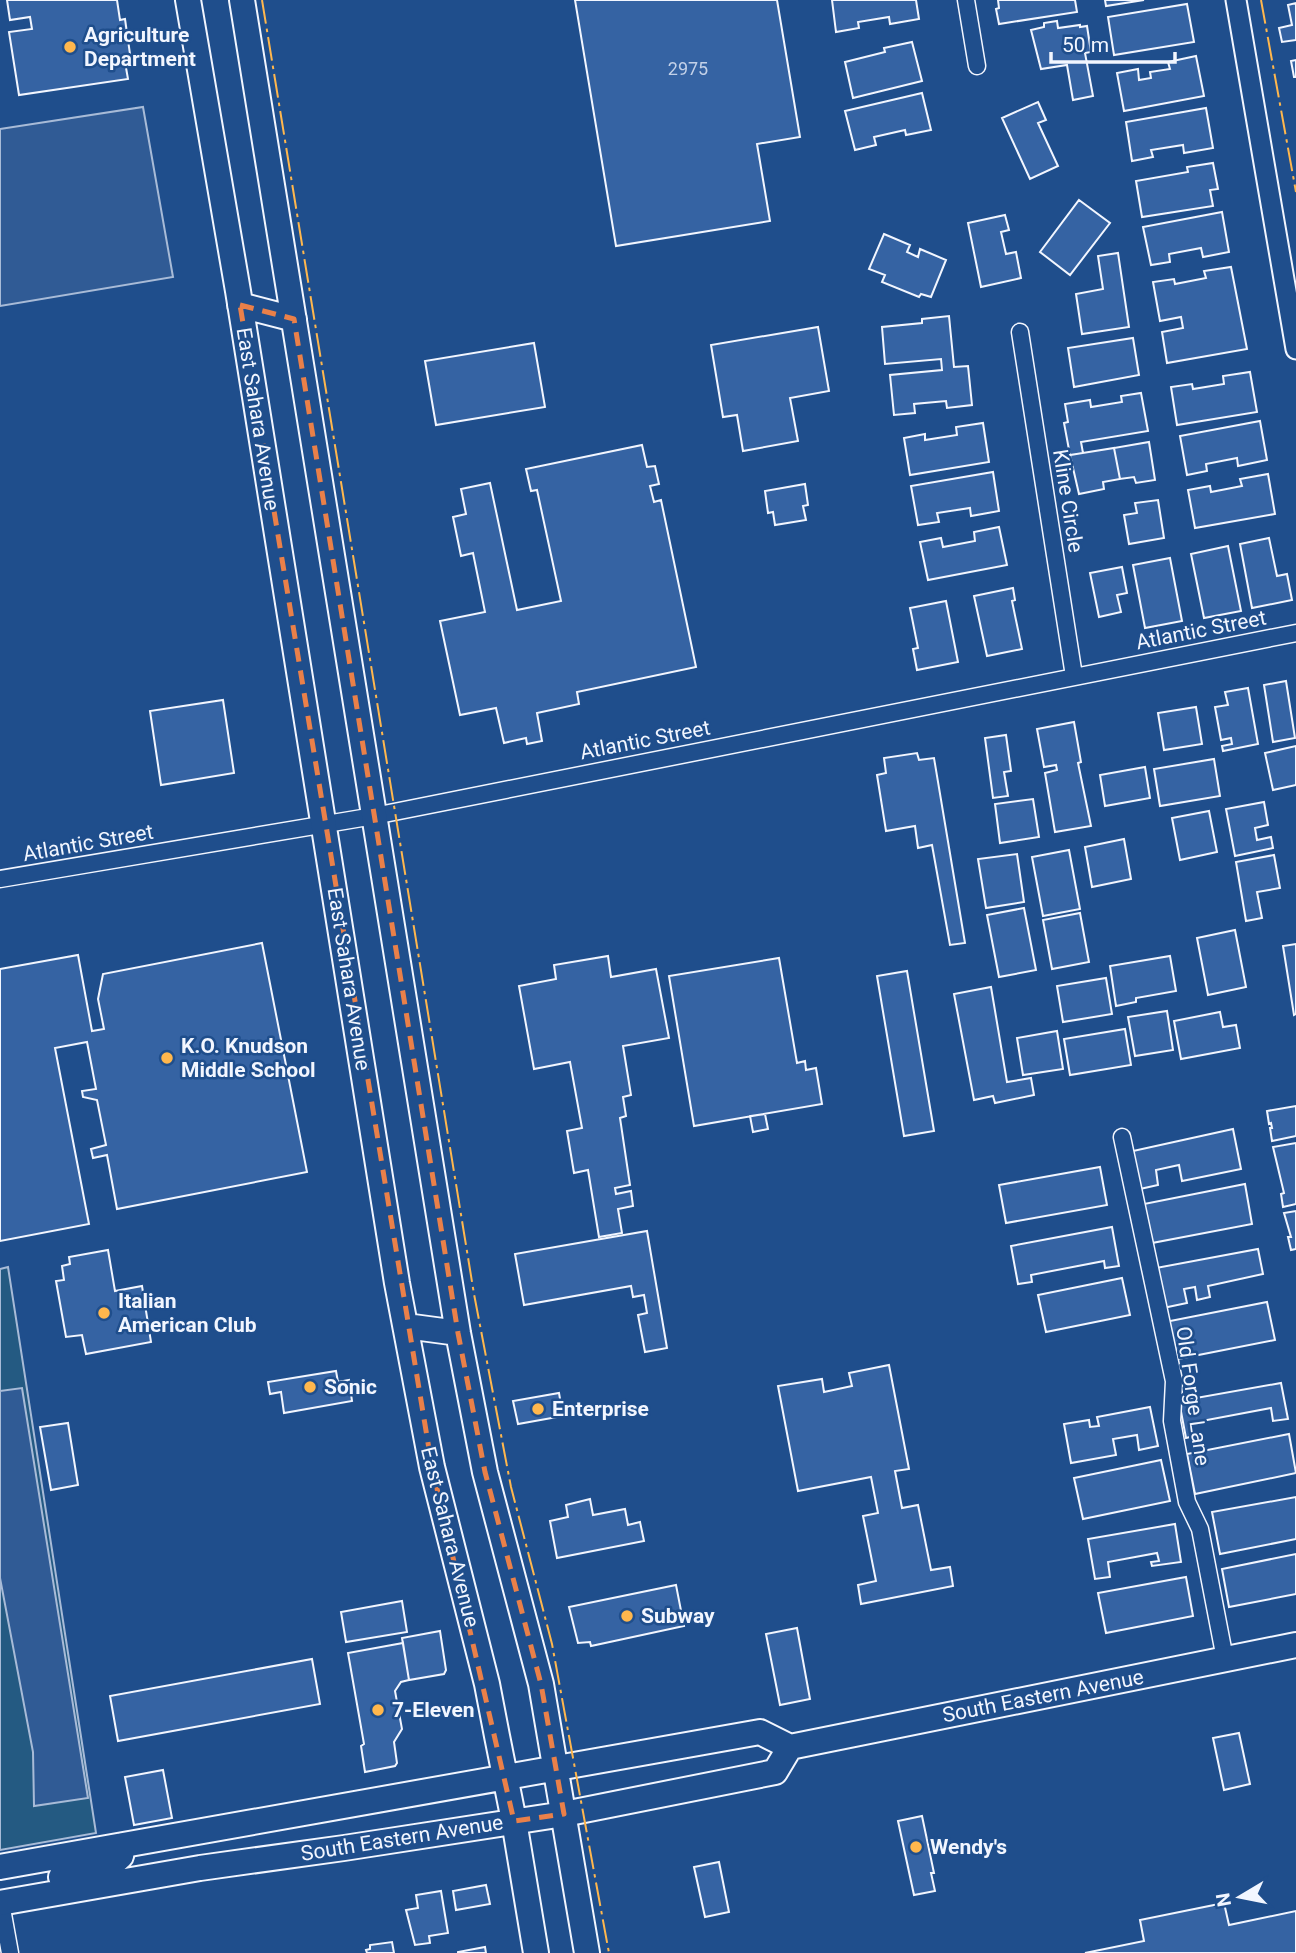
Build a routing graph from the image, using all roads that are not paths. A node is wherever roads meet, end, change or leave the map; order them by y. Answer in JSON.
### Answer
{"nodes":[{"id":1,"x":188,"y":0,"type":"edge"},
{"id":2,"x":242,"y":0,"type":"edge"},
{"id":3,"x":966,"y":0,"type":"edge"},
{"id":4,"x":1236,"y":0,"type":"edge"},
{"id":5,"x":977,"y":66,"type":"dead end"},
{"id":6,"x":240,"y":305,"type":"junction"},
{"id":7,"x":294,"y":319,"type":"junction"},
{"id":8,"x":1020,"y":332,"type":"dead end"},
{"id":9,"x":1296,"y":349,"type":"edge"},
{"id":10,"x":1296,"y":633,"type":"edge"},
{"id":11,"x":1074,"y":676,"type":"junction"},
{"id":12,"x":374,"y":816,"type":"junction"},
{"id":13,"x":324,"y":823,"type":"junction"},
{"id":14,"x":0,"y":879,"type":"edge"},
{"id":15,"x":1122,"y":1137,"type":"dead end"},
{"id":16,"x":406,"y":1326,"type":"junction"},
{"id":17,"x":458,"y":1333,"type":"junction"},
{"id":18,"x":1296,"y":1645,"type":"edge"},
{"id":19,"x":1225,"y":1659,"type":"junction"},
{"id":20,"x":790,"y":1747,"type":"junction"},
{"id":21,"x":557,"y":1768,"type":"junction"},
{"id":22,"x":506,"y":1776,"type":"junction"},
{"id":23,"x":564,"y":1814,"type":"junction"},
{"id":24,"x":514,"y":1821,"type":"junction"},
{"id":25,"x":123,"y":1845,"type":"junction"},
{"id":26,"x":0,"y":1867,"type":"edge"},
{"id":27,"x":0,"y":1903,"type":"edge"},
{"id":28,"x":10,"y":1953,"type":"edge"},
{"id":29,"x":536,"y":1953,"type":"edge"},
{"id":30,"x":587,"y":1953,"type":"edge"}],
"edges":[{"from":1,"to":6,"type":"main road","name":"East Sahara Avenue"},
{"from":2,"to":7,"type":"main road"},
{"from":3,"to":5,"type":"street"},
{"from":4,"to":9,"type":"street"},
{"from":6,"to":7,"type":"main road"},
{"from":6,"to":13,"type":"main road","name":"East Sahara Avenue"},
{"from":7,"to":12,"type":"main road"},
{"from":8,"to":11,"type":"street","name":"Kline Circle"},
{"from":10,"to":11,"type":"street","name":"Atlantic Street"},
{"from":11,"to":12,"type":"street","name":"Atlantic Street"},
{"from":12,"to":13,"type":"street","name":"Atlantic Street"},
{"from":12,"to":17,"type":"main road"},
{"from":13,"to":14,"type":"street","name":"Atlantic Street"},
{"from":13,"to":16,"type":"main road","name":"East Sahara Avenue"},
{"from":15,"to":19,"type":"street","name":"Old Forge Lane"},
{"from":16,"to":17,"type":"main road"},
{"from":16,"to":22,"type":"main road","name":"East Sahara Avenue"},
{"from":17,"to":21,"type":"main road"},
{"from":18,"to":19,"type":"main road","name":"South Eastern Avenue"},
{"from":19,"to":20,"type":"main road","name":"South Eastern Avenue"},
{"from":20,"to":21,"type":"main road","name":"South Eastern Avenue"},
{"from":20,"to":23,"type":"main road","name":"South Eastern Avenue"},
{"from":21,"to":22,"type":"main road","name":"South Eastern Avenue"},
{"from":21,"to":23,"type":"main road"},
{"from":22,"to":24,"type":"main road","name":"East Sahara Avenue"},
{"from":22,"to":25,"type":"main road","name":"South Eastern Avenue"},
{"from":23,"to":24,"type":"main road","name":"South Eastern Avenue"},
{"from":23,"to":30,"type":"main road"},
{"from":24,"to":27,"type":"main road","name":"South Eastern Avenue"},
{"from":24,"to":29,"type":"main road","name":"East Sahara Avenue"},
{"from":25,"to":26,"type":"main road","name":"South Eastern Avenue"},
{"from":25,"to":27,"type":"main road"},
{"from":27,"to":28,"type":"street"}]}
